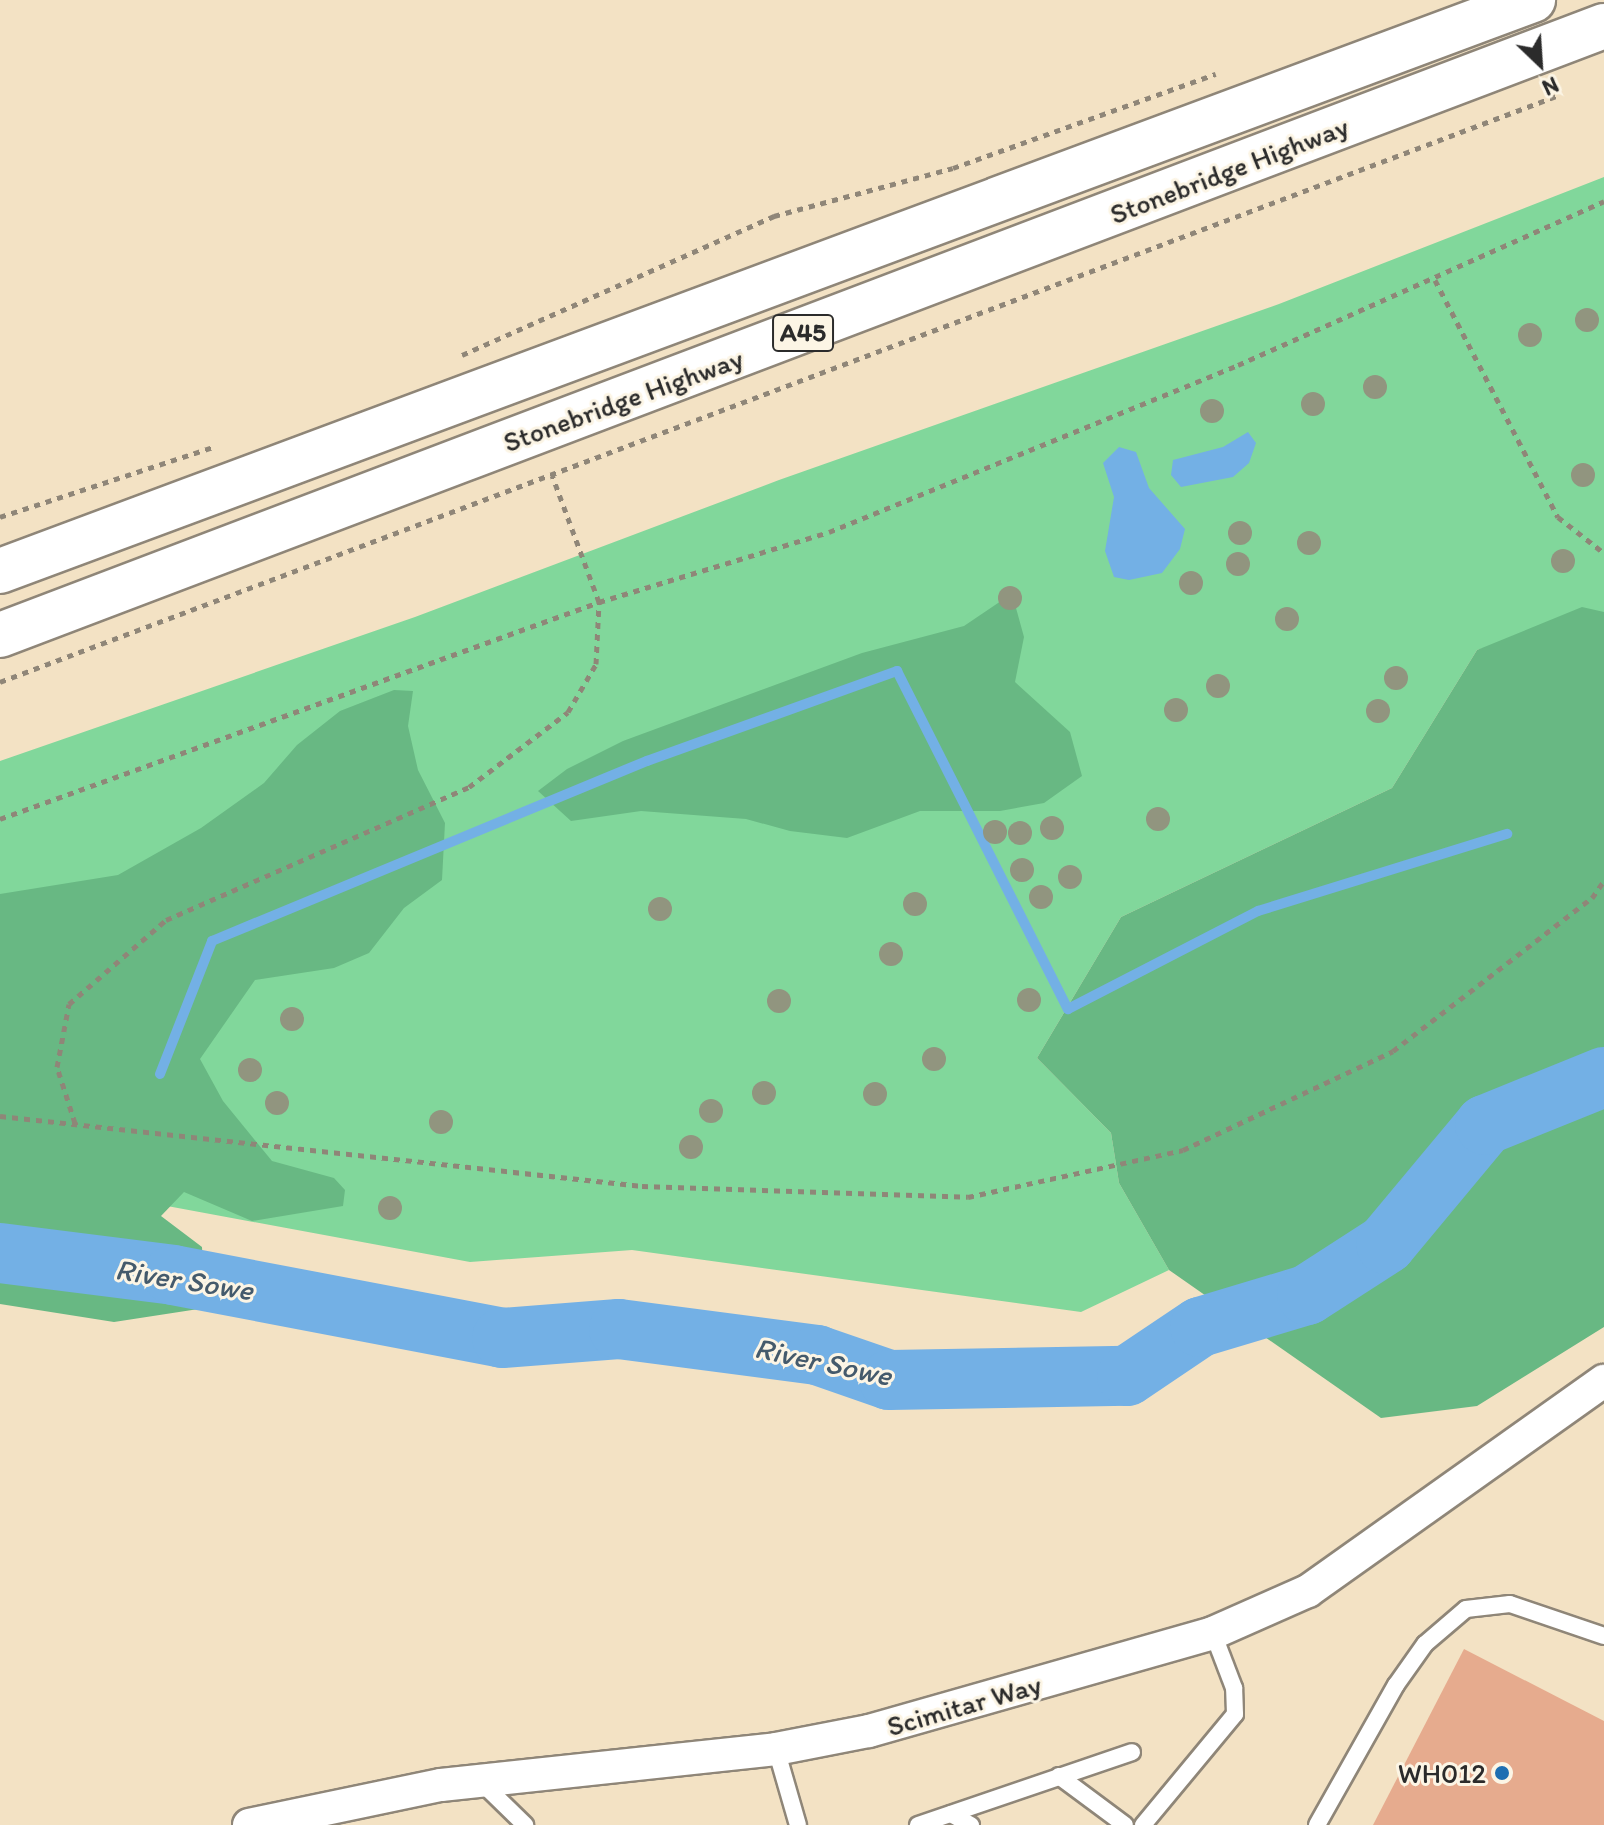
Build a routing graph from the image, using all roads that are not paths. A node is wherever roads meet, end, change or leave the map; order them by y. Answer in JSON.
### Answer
{"nodes":[{"id":1,"x":1533,"y":0,"type":"edge"},
{"id":2,"x":1604,"y":26,"type":"edge"},
{"id":3,"x":111,"y":530,"type":"junction"},
{"id":4,"x":0,"y":556,"type":"edge"},
{"id":5,"x":0,"y":571,"type":"edge"},
{"id":6,"x":0,"y":635,"type":"edge"},
{"id":7,"x":1604,"y":1381,"type":"edge"},
{"id":8,"x":1213,"y":1633,"type":"junction"},
{"id":9,"x":1604,"y":1636,"type":"edge"},
{"id":10,"x":776,"y":1749,"type":"junction"},
{"id":11,"x":1132,"y":1752,"type":"dead end"},
{"id":12,"x":1059,"y":1776,"type":"junction"},
{"id":13,"x":481,"y":1782,"type":"junction"},
{"id":14,"x":951,"y":1814,"type":"junction"},
{"id":15,"x":249,"y":1825,"type":"edge"},
{"id":16,"x":525,"y":1825,"type":"edge"},
{"id":17,"x":798,"y":1825,"type":"edge"},
{"id":18,"x":918,"y":1825,"type":"edge"},
{"id":19,"x":971,"y":1825,"type":"edge"},
{"id":20,"x":1125,"y":1825,"type":"edge"},
{"id":21,"x":1143,"y":1825,"type":"edge"},
{"id":22,"x":1317,"y":1825,"type":"edge"}],
"edges":[{"from":1,"to":3,"type":"highway","name":"Stonebridge Highway","number":"A45"},
{"from":2,"to":6,"type":"highway","name":"Stonebridge Highway","number":"A45"},
{"from":3,"to":4,"type":"highway"},
{"from":3,"to":5,"type":"highway","name":"Stonebridge Highway","number":"A45"},
{"from":7,"to":8,"type":"street","name":"Scimitar Way"},
{"from":8,"to":10,"type":"street","name":"Scimitar Way"},
{"from":8,"to":21,"type":"lane"},
{"from":9,"to":22,"type":"lane"},
{"from":10,"to":13,"type":"street","name":"Scimitar Way"},
{"from":10,"to":17,"type":"lane"},
{"from":11,"to":12,"type":"lane"},
{"from":12,"to":14,"type":"lane"},
{"from":12,"to":20,"type":"lane"},
{"from":13,"to":15,"type":"street","name":"Scimitar Way"},
{"from":13,"to":16,"type":"lane"},
{"from":14,"to":18,"type":"lane"},
{"from":14,"to":19,"type":"lane"}]}
